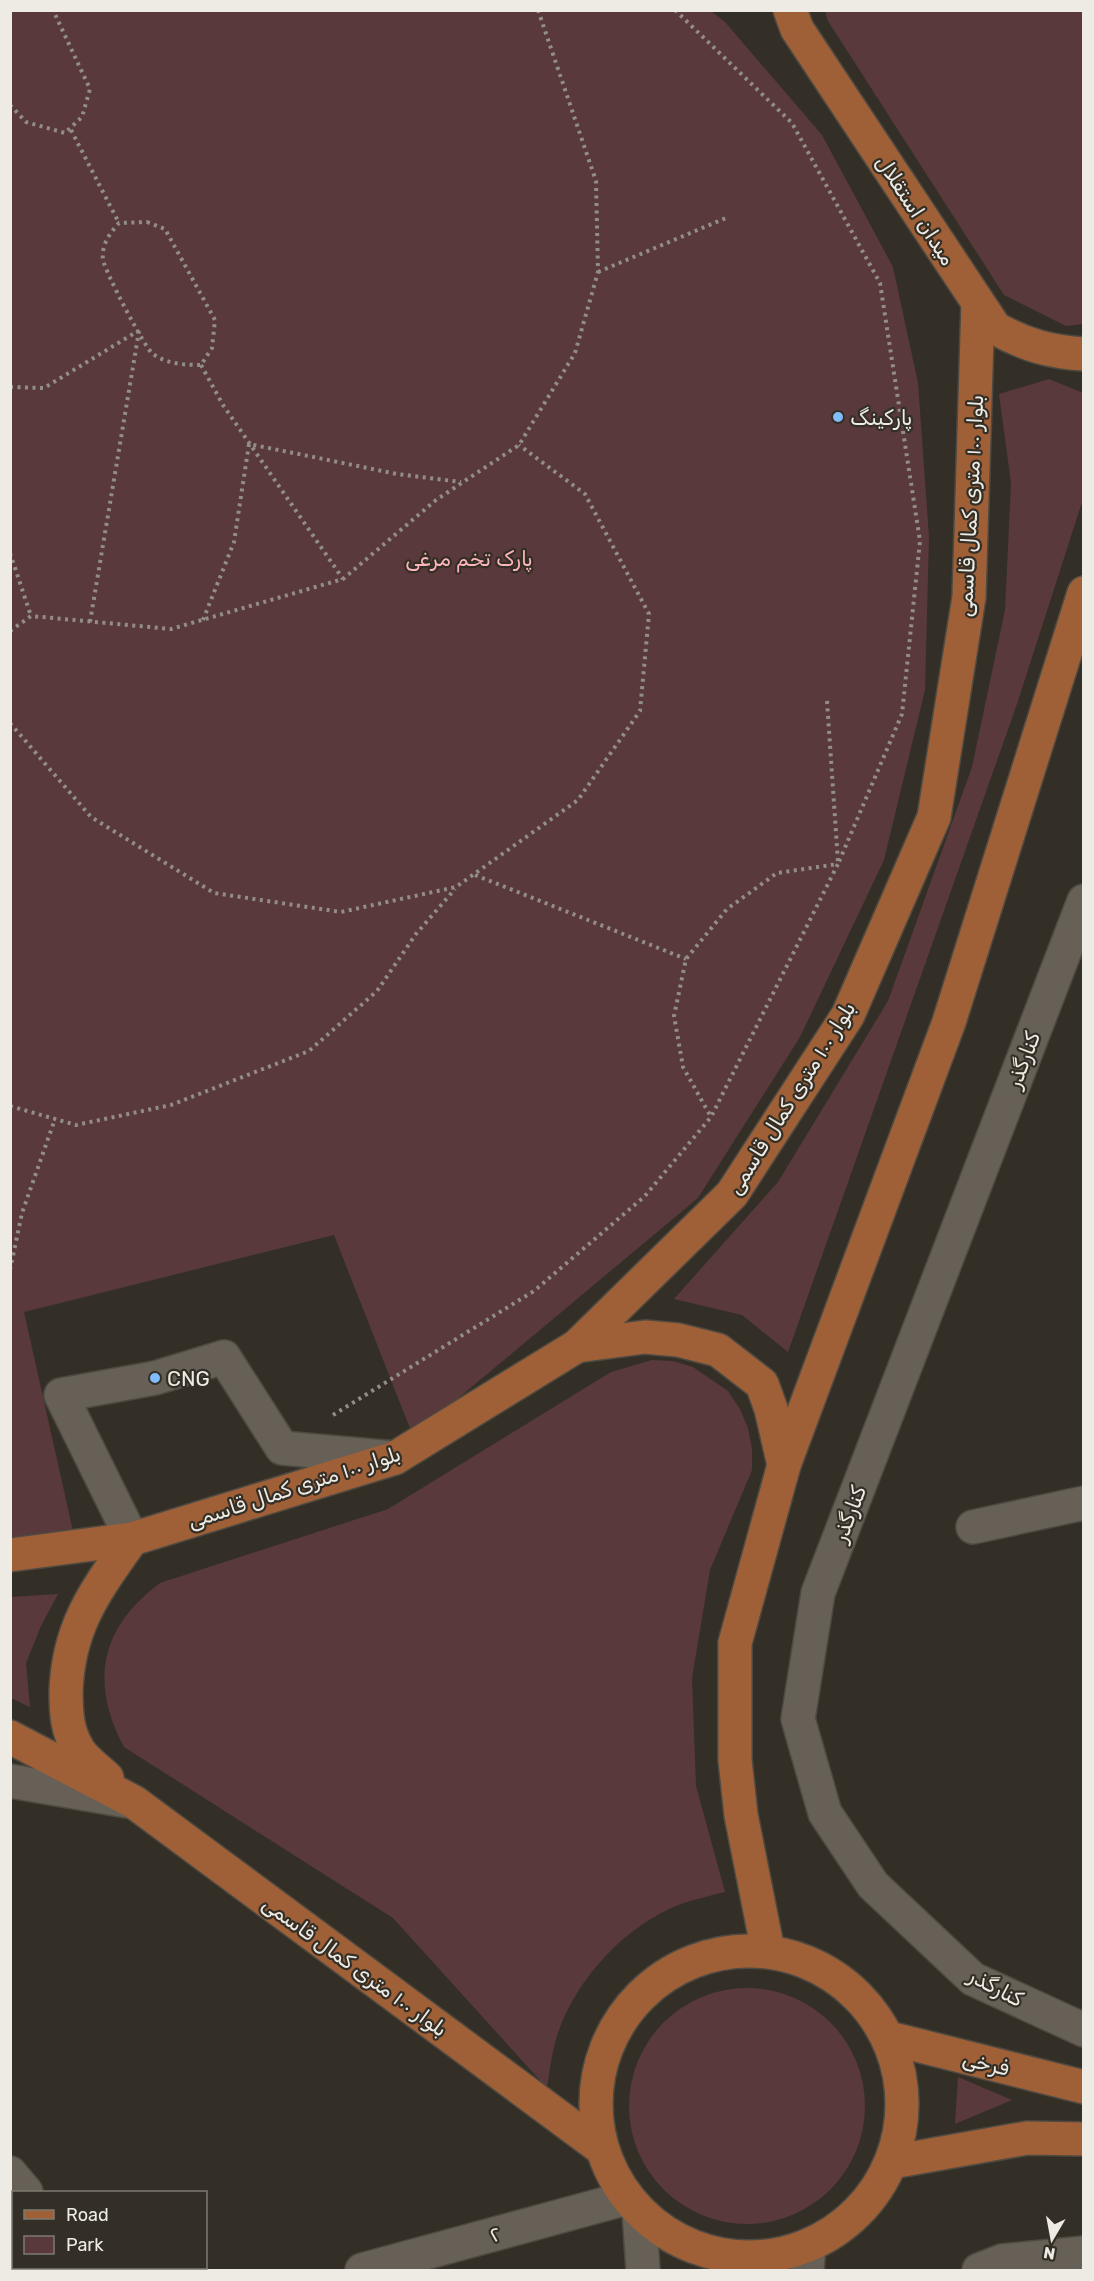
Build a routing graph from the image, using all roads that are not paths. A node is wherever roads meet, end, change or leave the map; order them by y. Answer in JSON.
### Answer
{"nodes":[{"id":1,"x":790,"y":10,"type":"edge"},
{"id":2,"x":978,"y":303,"type":"junction"},
{"id":3,"x":1083,"y":354,"type":"edge"},
{"id":4,"x":1083,"y":593,"type":"edge"},
{"id":5,"x":1083,"y":901,"type":"edge"},
{"id":6,"x":577,"y":1346,"type":"junction"},
{"id":7,"x":395,"y":1458,"type":"junction"},
{"id":8,"x":784,"y":1465,"type":"junction"},
{"id":9,"x":1083,"y":1503,"type":"edge"},
{"id":10,"x":974,"y":1527,"type":"dead end"},
{"id":11,"x":132,"y":1539,"type":"junction"},
{"id":12,"x":10,"y":1555,"type":"edge"},
{"id":13,"x":10,"y":1737,"type":"edge"},
{"id":14,"x":10,"y":1781,"type":"edge"},
{"id":15,"x":134,"y":1802,"type":"junction"},
{"id":16,"x":768,"y":1951,"type":"junction"},
{"id":17,"x":1083,"y":2030,"type":"edge"},
{"id":18,"x":889,"y":2038,"type":"junction"},
{"id":19,"x":1083,"y":2087,"type":"edge"},
{"id":20,"x":1083,"y":2139,"type":"edge"},
{"id":21,"x":601,"y":2148,"type":"junction"},
{"id":22,"x":892,"y":2162,"type":"junction"},
{"id":23,"x":10,"y":2173,"type":"edge"},
{"id":24,"x":24,"y":2191,"type":"edge"},
{"id":25,"x":633,"y":2205,"type":"junction"},
{"id":26,"x":1083,"y":2253,"type":"edge"},
{"id":27,"x":808,"y":2258,"type":"edge"},
{"id":28,"x":362,"y":2271,"type":"edge"},
{"id":29,"x":643,"y":2271,"type":"edge"},
{"id":30,"x":979,"y":2271,"type":"edge"}],
"edges":[{"from":1,"to":2,"type":"main road","name":"میدان استقلال"},
{"from":2,"to":3,"type":"main road","name":"میدان استقلال"},
{"from":2,"to":6,"type":"main road","name":"بلوار ۱۰۰ متری کمال قاسمی"},
{"from":4,"to":8,"type":"main road"},
{"from":5,"to":17,"type":"street","name":"کنارگذر"},
{"from":6,"to":7,"type":"main road","name":"بلوار ۱۰۰ متری کمال قاسمی"},
{"from":6,"to":8,"type":"main road"},
{"from":7,"to":11,"type":"main road","name":"بلوار ۱۰۰ متری کمال قاسمی"},
{"from":7,"to":11,"type":"street"},
{"from":8,"to":16,"type":"main road"},
{"from":9,"to":10,"type":"street"},
{"from":11,"to":12,"type":"main road","name":"بلوار ۱۰۰ متری کمال قاسمی"},
{"from":11,"to":15,"type":"main road"},
{"from":13,"to":15,"type":"main road","name":"بلوار ۱۰۰ متری کمال قاسمی"},
{"from":14,"to":15,"type":"street"},
{"from":15,"to":21,"type":"main road","name":"بلوار ۱۰۰ متری کمال قاسمی"},
{"from":16,"to":18,"type":"main road"},
{"from":16,"to":21,"type":"main road"},
{"from":18,"to":19,"type":"main road","name":"فرخی"},
{"from":18,"to":22,"type":"main road"},
{"from":20,"to":22,"type":"main road"},
{"from":21,"to":25,"type":"main road"},
{"from":22,"to":27,"type":"main road"},
{"from":23,"to":24,"type":"street"},
{"from":25,"to":27,"type":"main road"},
{"from":25,"to":28,"type":"street","name":"۲"},
{"from":25,"to":29,"type":"street"},
{"from":26,"to":30,"type":"street"}]}
